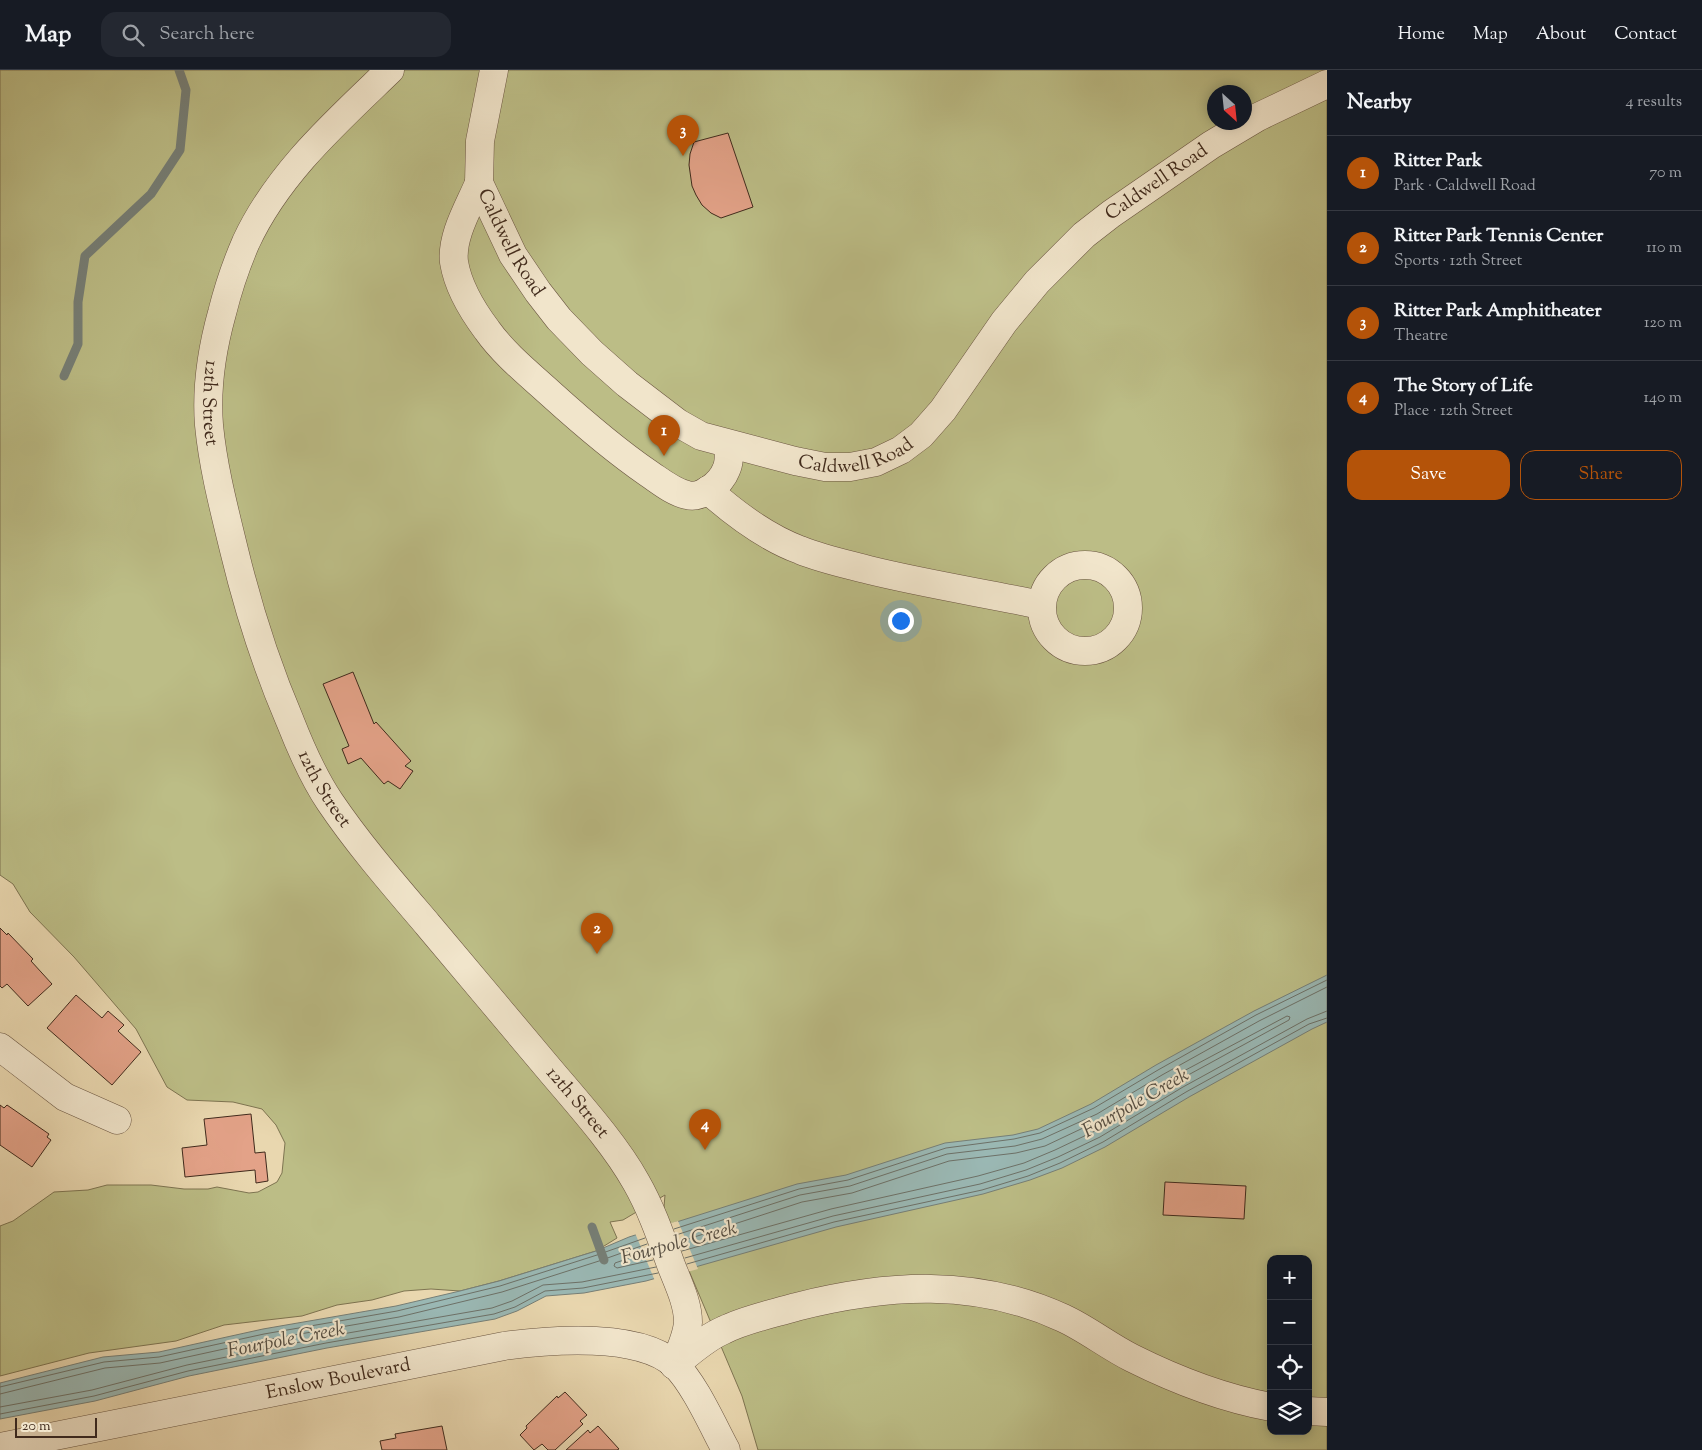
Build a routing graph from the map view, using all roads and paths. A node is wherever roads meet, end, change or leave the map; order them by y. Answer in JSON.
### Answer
{"nodes":[{"id":1,"x":390,"y":70,"type":"edge"},
{"id":2,"x":494,"y":70,"type":"edge"},
{"id":3,"x":1327,"y":84,"type":"edge"},
{"id":4,"x":479,"y":183,"type":"junction"},
{"id":5,"x":728,"y":444,"type":"junction"},
{"id":6,"x":708,"y":490,"type":"junction"},
{"id":7,"x":1041,"y":605,"type":"dead end"},
{"id":8,"x":0,"y":1047,"type":"edge"},
{"id":9,"x":117,"y":1120,"type":"dead end"},
{"id":10,"x":674,"y":1365,"type":"junction"},
{"id":11,"x":1267,"y":1406,"type":"edge"},
{"id":12,"x":1312,"y":1411,"type":"edge"},
{"id":13,"x":1327,"y":1412,"type":"edge"},
{"id":14,"x":0,"y":1447,"type":"edge"},
{"id":15,"x":726,"y":1450,"type":"edge"}],
"edges":[{"from":1,"to":10,"type":"street","name":"12th Street"},
{"from":2,"to":4,"type":"street","name":"Caldwell Road"},
{"from":3,"to":5,"type":"street","name":"Caldwell Road"},
{"from":4,"to":5,"type":"street","name":"Caldwell Road"},
{"from":4,"to":6,"type":"street"},
{"from":5,"to":6,"type":"street"},
{"from":6,"to":7,"type":"street"},
{"from":8,"to":9,"type":"street"},
{"from":10,"to":11,"type":"street"},
{"from":10,"to":14,"type":"street","name":"Enslow Boulevard"},
{"from":10,"to":15,"type":"street"},
{"from":12,"to":13,"type":"street"}]}
